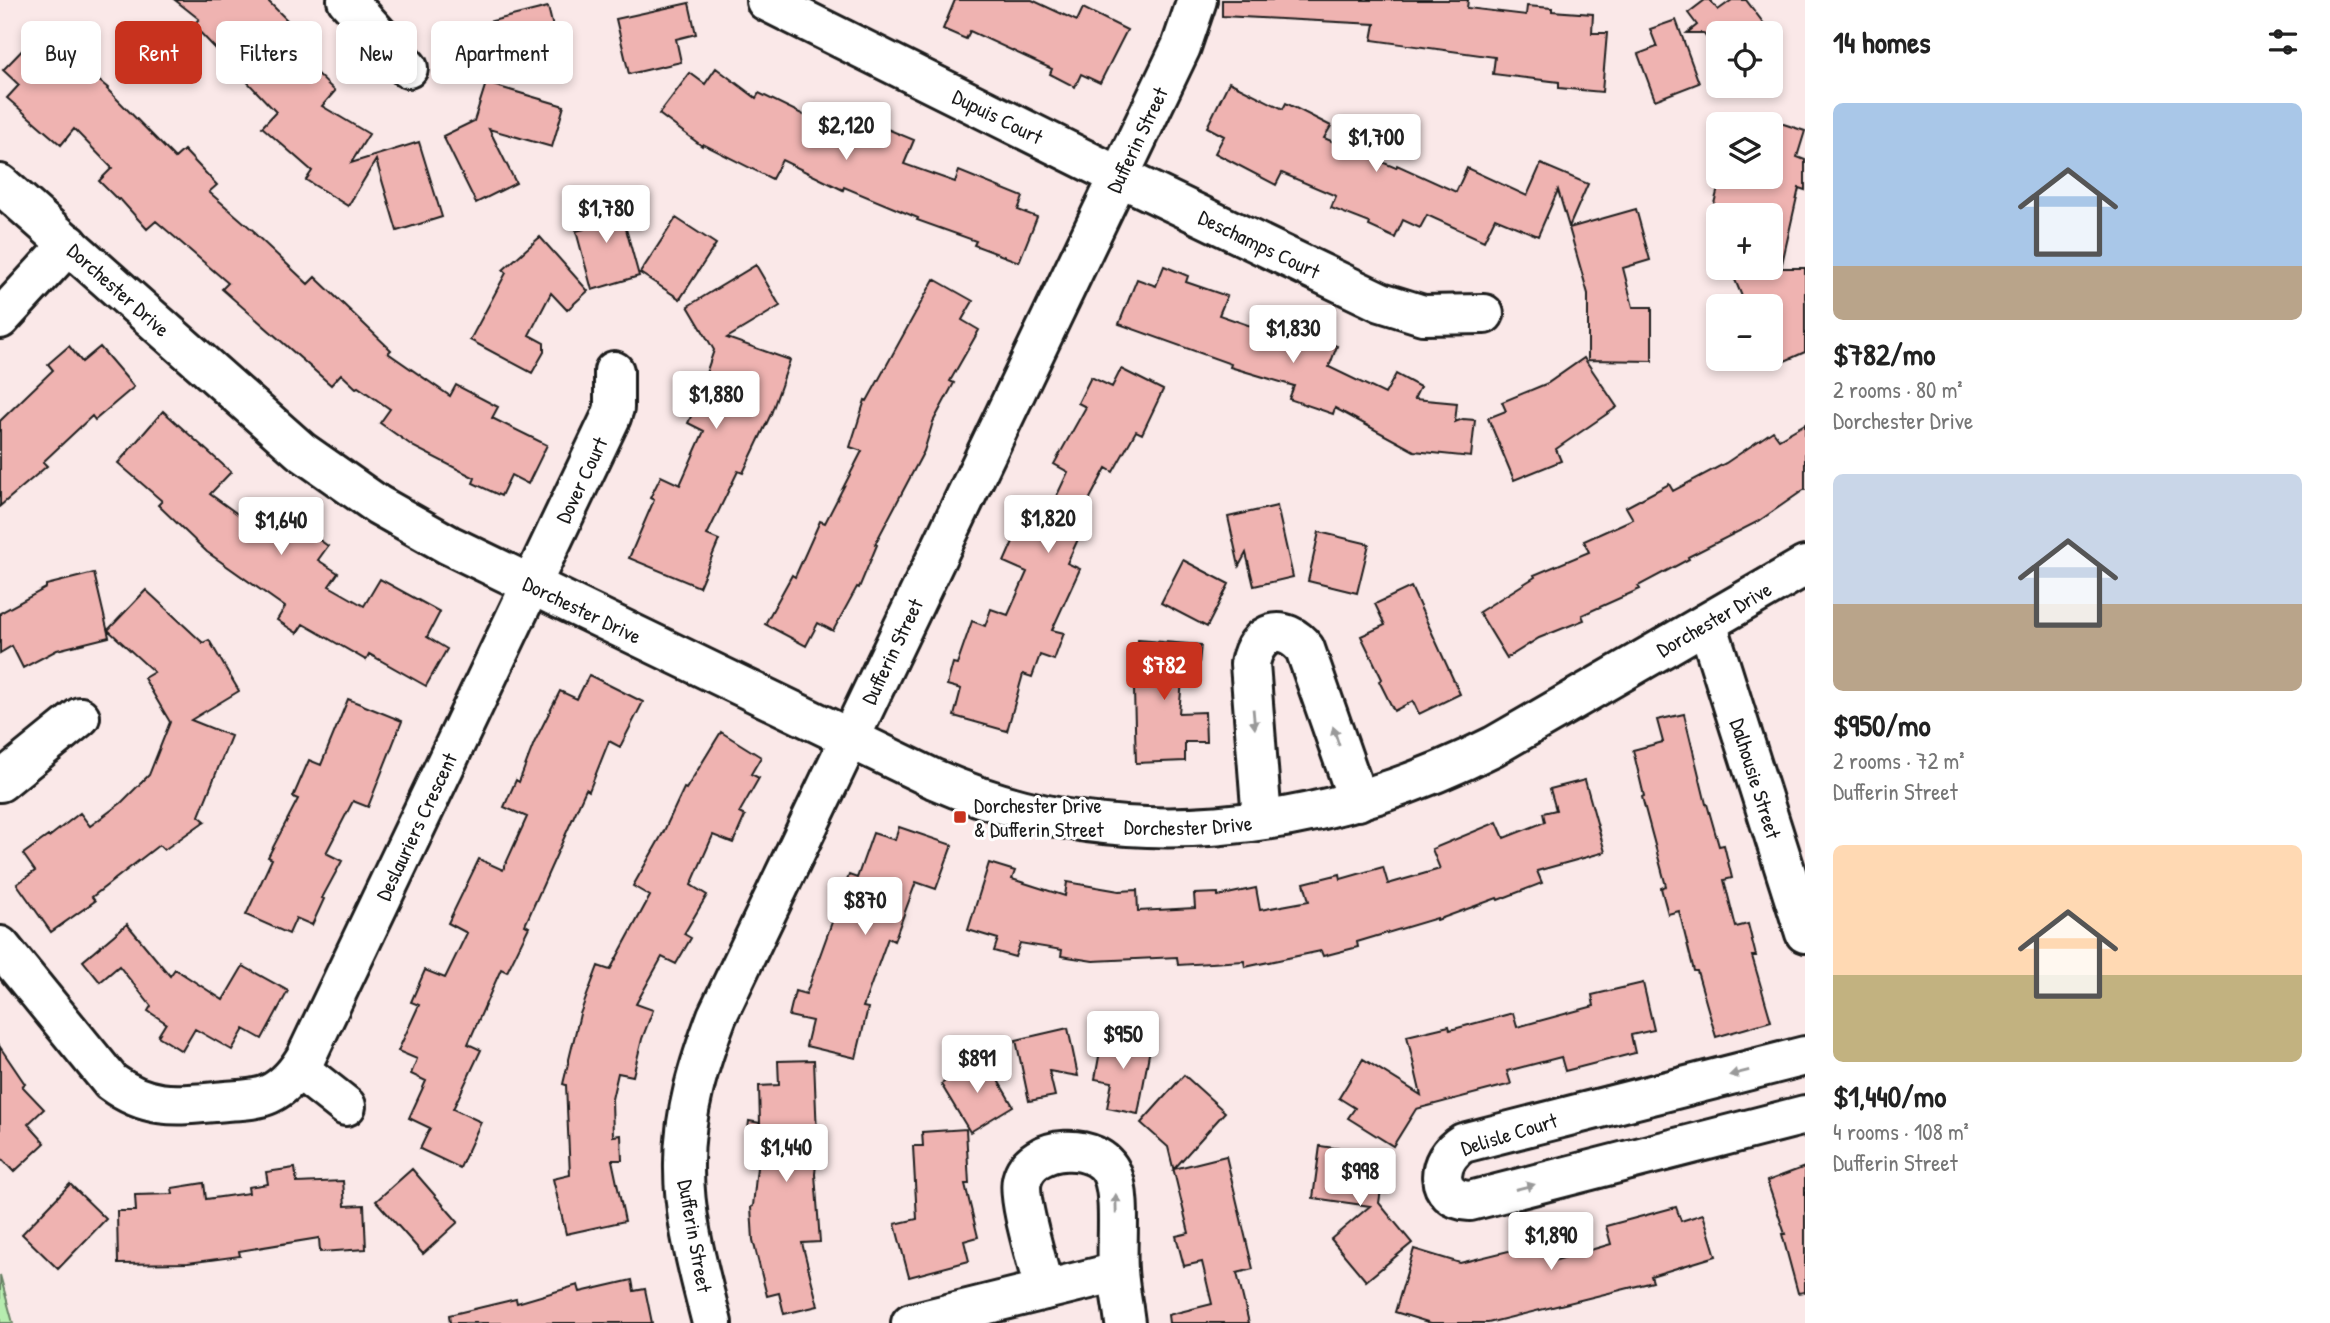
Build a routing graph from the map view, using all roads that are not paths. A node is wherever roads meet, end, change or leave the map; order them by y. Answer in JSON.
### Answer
{"nodes":[{"id":1,"x":347,"y":0,"type":"edge"},
{"id":2,"x":1197,"y":0,"type":"edge"},
{"id":3,"x":766,"y":1,"type":"edge"},
{"id":4,"x":366,"y":21,"type":"edge"},
{"id":5,"x":1118,"y":176,"type":"junction"},
{"id":6,"x":0,"y":184,"type":"edge"},
{"id":7,"x":69,"y":244,"type":"junction"},
{"id":8,"x":1484,"y":314,"type":"dead end"},
{"id":9,"x":0,"y":319,"type":"edge"},
{"id":10,"x":614,"y":371,"type":"dead end"},
{"id":11,"x":1805,"y":566,"type":"edge"},
{"id":12,"x":532,"y":585,"type":"junction"},
{"id":13,"x":1707,"y":622,"type":"junction"},
{"id":14,"x":80,"y":718,"type":"dead end"},
{"id":15,"x":851,"y":738,"type":"junction"},
{"id":16,"x":0,"y":782,"type":"edge"},
{"id":17,"x":1358,"y":801,"type":"junction"},
{"id":18,"x":1262,"y":820,"type":"junction"},
{"id":19,"x":1805,"y":933,"type":"edge"},
{"id":20,"x":0,"y":946,"type":"edge"},
{"id":21,"x":1805,"y":1056,"type":"edge"},
{"id":22,"x":299,"y":1069,"type":"junction"},
{"id":23,"x":346,"y":1106,"type":"dead end"},
{"id":24,"x":1805,"y":1115,"type":"edge"},
{"id":25,"x":1118,"y":1272,"type":"junction"},
{"id":26,"x":1044,"y":1290,"type":"junction"},
{"id":27,"x":712,"y":1323,"type":"edge"},
{"id":28,"x":911,"y":1323,"type":"edge"},
{"id":29,"x":1125,"y":1323,"type":"edge"}],
"edges":[{"from":1,"to":4,"type":"street"},
{"from":2,"to":5,"type":"street","name":"Dufferin Street"},
{"from":3,"to":5,"type":"street","name":"Dupuis Court"},
{"from":5,"to":8,"type":"street","name":"Deschamps Court"},
{"from":5,"to":15,"type":"street","name":"Dufferin Street"},
{"from":6,"to":7,"type":"street","name":"Dorchester Drive"},
{"from":7,"to":9,"type":"street"},
{"from":7,"to":12,"type":"street","name":"Dorchester Drive"},
{"from":10,"to":12,"type":"street","name":"Dover Court"},
{"from":11,"to":13,"type":"street","name":"Dorchester Drive"},
{"from":12,"to":15,"type":"street","name":"Dorchester Drive"},
{"from":12,"to":22,"type":"street","name":"Deslauriers Crescent"},
{"from":13,"to":17,"type":"street","name":"Dorchester Drive"},
{"from":13,"to":19,"type":"street","name":"Dalhousie Street"},
{"from":14,"to":16,"type":"street"},
{"from":15,"to":18,"type":"street","name":"Dorchester Drive"},
{"from":15,"to":27,"type":"street","name":"Dufferin Street"},
{"from":17,"to":18,"type":"street","name":"Dorchester Drive"},
{"from":17,"to":18,"type":"street","name":"Dorchester Drive","one_way":true},
{"from":20,"to":22,"type":"street","name":"Deslauriers Crescent"},
{"from":21,"to":24,"type":"street","name":"Delisle Court","one_way":true},
{"from":22,"to":23,"type":"street"},
{"from":25,"to":26,"type":"street"},
{"from":25,"to":26,"type":"street","one_way":true},
{"from":25,"to":29,"type":"street"},
{"from":26,"to":28,"type":"street"}]}
